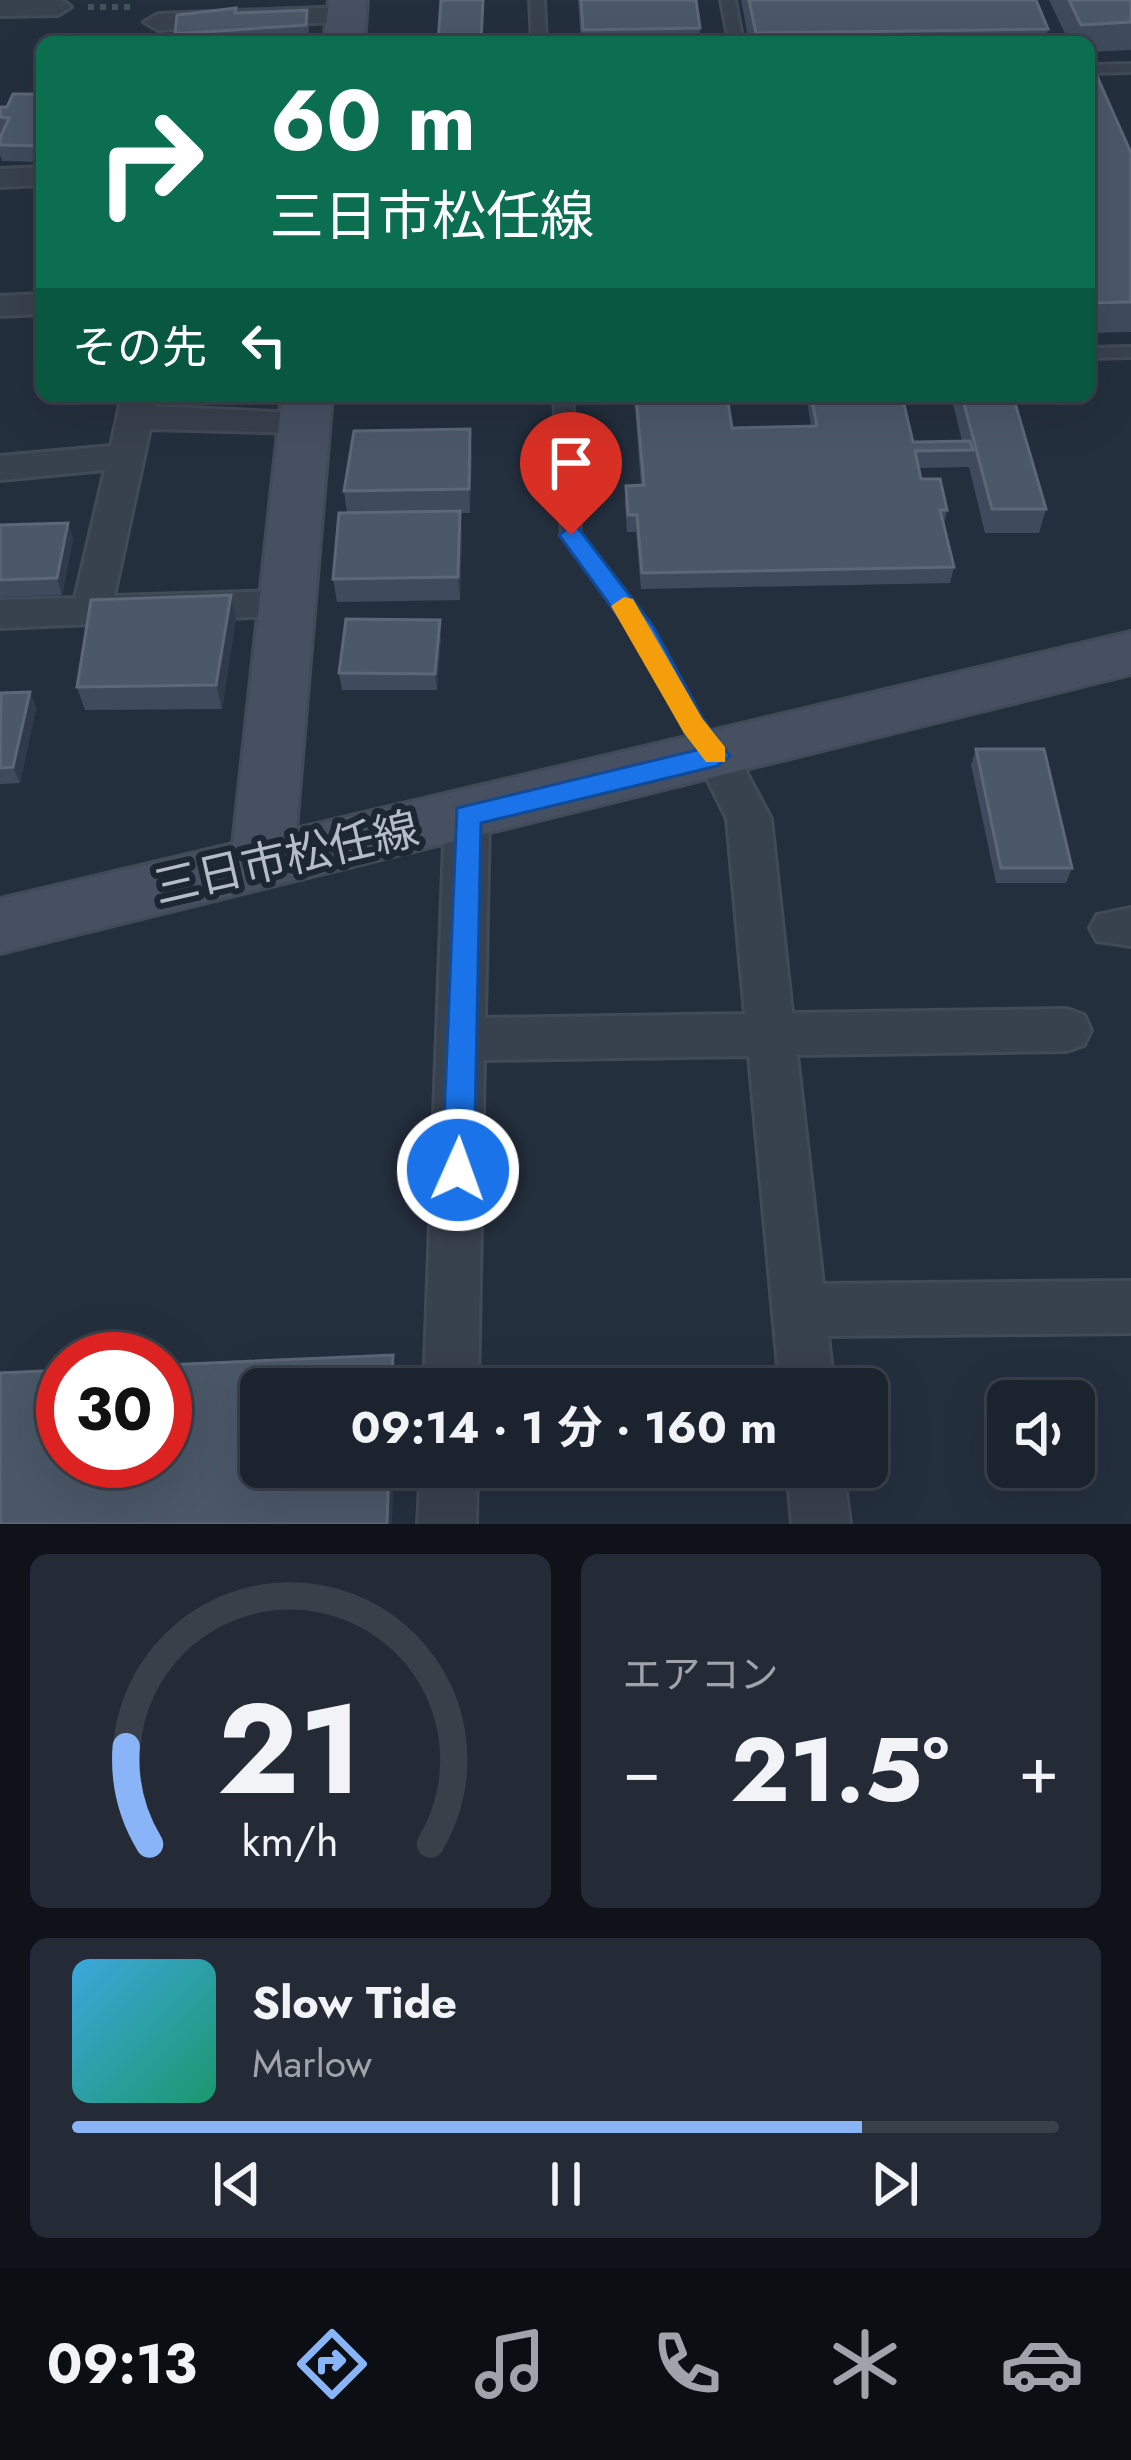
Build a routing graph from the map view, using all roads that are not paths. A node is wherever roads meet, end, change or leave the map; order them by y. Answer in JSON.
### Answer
{"nodes":[{"id":1,"x":538,"y":0,"type":"edge"},
{"id":2,"x":728,"y":0,"type":"edge"},
{"id":3,"x":58,"y":7,"type":"road end"},
{"id":4,"x":0,"y":8,"type":"edge"},
{"id":5,"x":159,"y":18,"type":"edge"},
{"id":6,"x":346,"y":19,"type":"edge"},
{"id":7,"x":539,"y":36,"type":"edge"},
{"id":8,"x":735,"y":36,"type":"edge"},
{"id":9,"x":1131,"y":68,"type":"edge"},
{"id":10,"x":1095,"y":69,"type":"edge"},
{"id":11,"x":36,"y":176,"type":"edge"},
{"id":12,"x":0,"y":178,"type":"edge"},
{"id":13,"x":36,"y":304,"type":"edge"},
{"id":14,"x":0,"y":305,"type":"edge"},
{"id":15,"x":1095,"y":352,"type":"edge"},
{"id":16,"x":1131,"y":352,"type":"edge"},
{"id":17,"x":563,"y":402,"type":"edge"},
{"id":18,"x":137,"y":406,"type":"edge"},
{"id":19,"x":305,"y":409,"type":"edge"},
{"id":20,"x":126,"y":456,"type":"junction"},
{"id":21,"x":0,"y":468,"type":"edge"},
{"id":22,"x":283,"y":604,"type":"junction"},
{"id":23,"x":91,"y":611,"type":"junction"},
{"id":24,"x":0,"y":614,"type":"edge"},
{"id":25,"x":1131,"y":653,"type":"edge"},
{"id":26,"x":717,"y":756,"type":"junction"},
{"id":27,"x":467,"y":815,"type":"junction"},
{"id":28,"x":262,"y":864,"type":"junction"},
{"id":29,"x":0,"y":926,"type":"edge"},
{"id":30,"x":1067,"y":1030,"type":"dead end"},
{"id":31,"x":773,"y":1035,"type":"junction"},
{"id":32,"x":462,"y":1039,"type":"junction"},
{"id":33,"x":1131,"y":1307,"type":"edge"},
{"id":34,"x":799,"y":1310,"type":"junction"},
{"id":35,"x":453,"y":1368,"type":"edge"},
{"id":36,"x":805,"y":1368,"type":"edge"},
{"id":37,"x":448,"y":1488,"type":"edge"},
{"id":38,"x":817,"y":1488,"type":"edge"},
{"id":39,"x":447,"y":1524,"type":"edge"},
{"id":40,"x":821,"y":1524,"type":"edge"}],
"edges":[{"from":1,"to":7,"type":"lane"},
{"from":2,"to":8,"type":"lane"},
{"from":3,"to":4,"type":"street"},
{"from":5,"to":6,"type":"street"},
{"from":9,"to":10,"type":"lane"},
{"from":11,"to":12,"type":"street"},
{"from":13,"to":14,"type":"street"},
{"from":15,"to":16,"type":"lane"},
{"from":17,"to":26,"type":"lane"},
{"from":18,"to":19,"type":"street"},
{"from":18,"to":20,"type":"street"},
{"from":19,"to":22,"type":"main road"},
{"from":20,"to":21,"type":"street"},
{"from":20,"to":23,"type":"street"},
{"from":22,"to":23,"type":"street"},
{"from":22,"to":28,"type":"main road"},
{"from":23,"to":24,"type":"street"},
{"from":25,"to":26,"type":"main road","name":"三日市松任線"},
{"from":26,"to":27,"type":"main road","name":"三日市松任線"},
{"from":26,"to":31,"type":"street"},
{"from":27,"to":28,"type":"main road","name":"三日市松任線"},
{"from":27,"to":32,"type":"street"},
{"from":28,"to":29,"type":"main road","name":"三日市松任線"},
{"from":30,"to":31,"type":"street"},
{"from":31,"to":32,"type":"street"},
{"from":31,"to":34,"type":"street"},
{"from":32,"to":35,"type":"street"},
{"from":33,"to":34,"type":"street"},
{"from":34,"to":36,"type":"street"},
{"from":37,"to":39,"type":"street"},
{"from":38,"to":40,"type":"street"}]}
